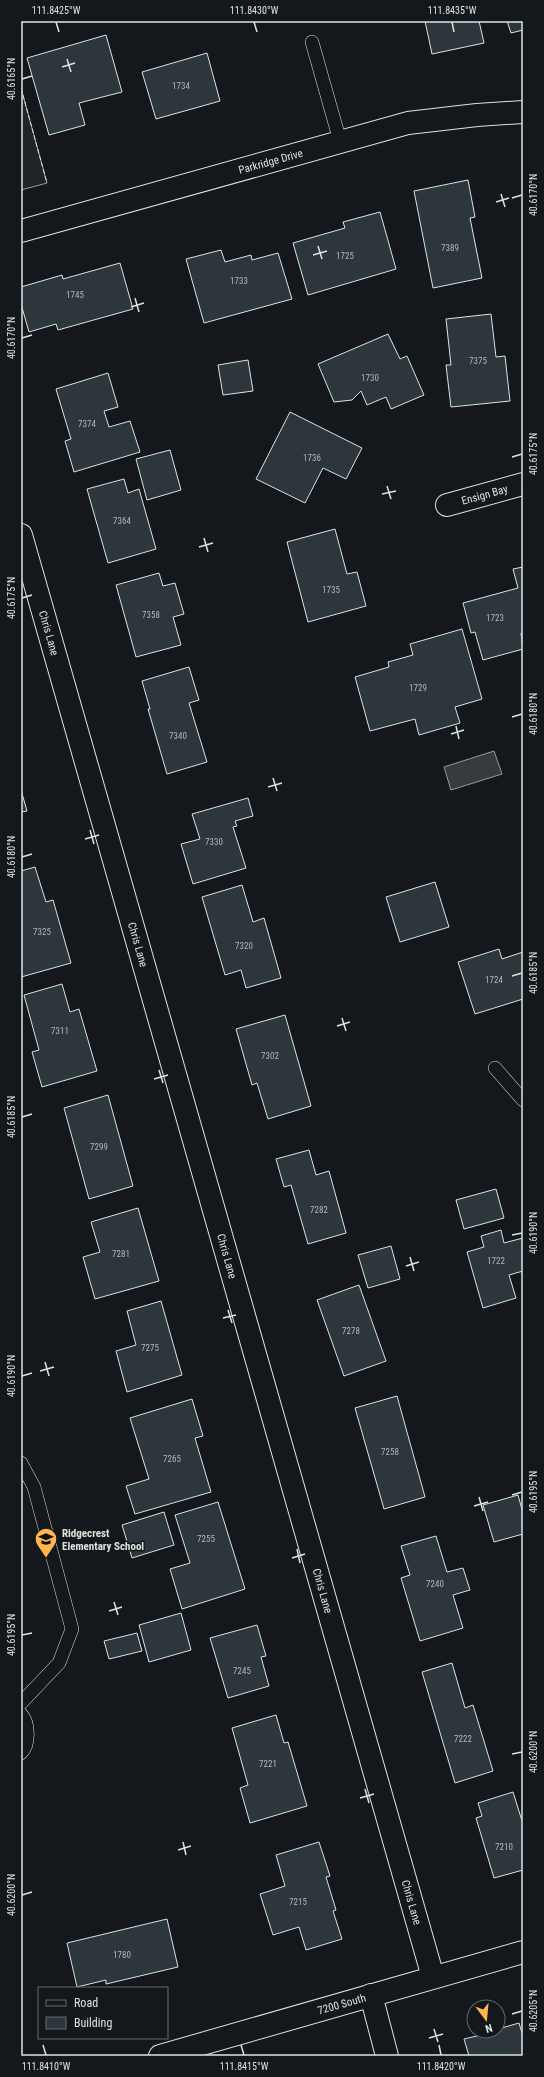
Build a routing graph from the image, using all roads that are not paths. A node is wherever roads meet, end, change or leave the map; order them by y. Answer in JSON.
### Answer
{"nodes":[{"id":1,"x":312,"y":42,"type":"dead end"},
{"id":2,"x":523,"y":112,"type":"edge"},
{"id":3,"x":340,"y":141,"type":"junction"},
{"id":4,"x":21,"y":231,"type":"edge"},
{"id":5,"x":523,"y":484,"type":"edge"},
{"id":6,"x":447,"y":505,"type":"dead end"},
{"id":7,"x":21,"y":535,"type":"edge"},
{"id":8,"x":495,"y":1068,"type":"dead end"},
{"id":9,"x":523,"y":1100,"type":"edge"},
{"id":10,"x":21,"y":1463,"type":"edge"},
{"id":11,"x":21,"y":1703,"type":"edge"},
{"id":12,"x":21,"y":1714,"type":"edge"},
{"id":13,"x":21,"y":1753,"type":"edge"},
{"id":14,"x":523,"y":1952,"type":"edge"},
{"id":15,"x":433,"y":1978,"type":"junction"},
{"id":16,"x":371,"y":1995,"type":"junction"},
{"id":17,"x":204,"y":2050,"type":"edge"},
{"id":18,"x":160,"y":2056,"type":"edge"},
{"id":19,"x":387,"y":2056,"type":"edge"}],
"edges":[{"from":1,"to":3,"type":"lane"},
{"from":2,"to":3,"type":"street","name":"Parkridge Drive"},
{"from":3,"to":4,"type":"street","name":"Parkridge Drive"},
{"from":5,"to":6,"type":"street","name":"Ensign Bay"},
{"from":7,"to":15,"type":"street","name":"Chris Lane"},
{"from":8,"to":9,"type":"lane"},
{"from":10,"to":11,"type":"lane"},
{"from":12,"to":13,"type":"lane"},
{"from":14,"to":15,"type":"street","name":"7200 South"},
{"from":15,"to":16,"type":"street","name":"7200 South"},
{"from":16,"to":17,"type":"street","name":"7200 South"},
{"from":16,"to":19,"type":"street"},
{"from":17,"to":18,"type":"street","name":"7200 South"}]}
